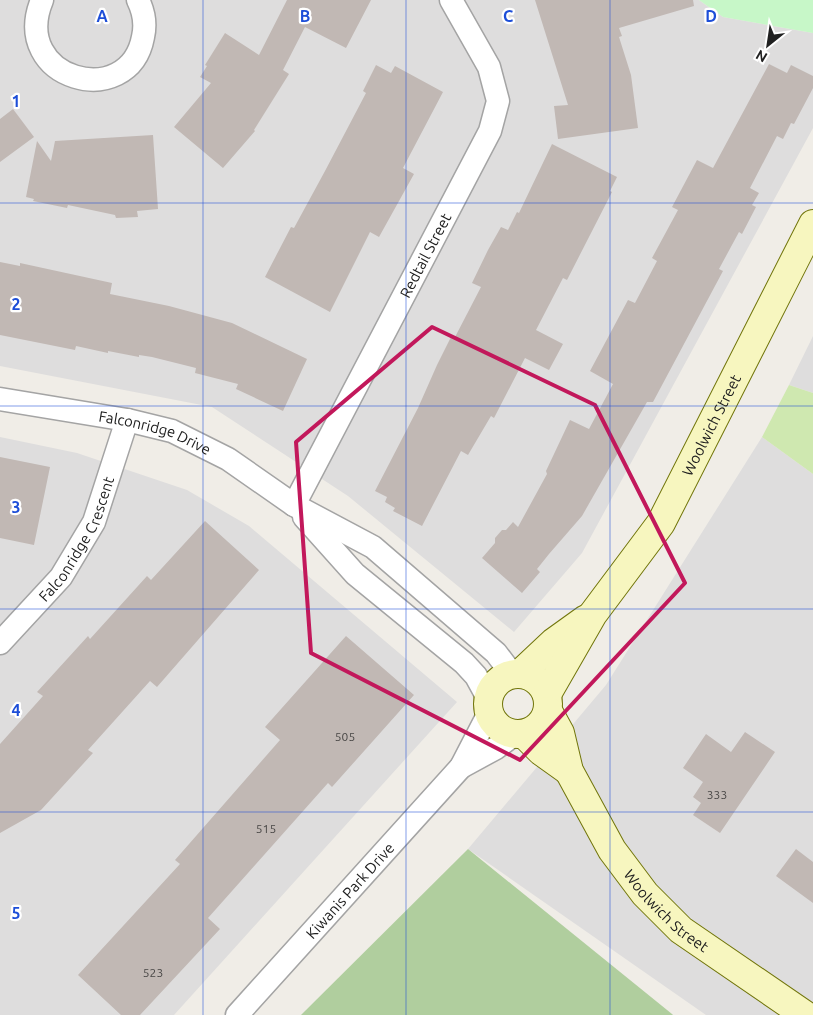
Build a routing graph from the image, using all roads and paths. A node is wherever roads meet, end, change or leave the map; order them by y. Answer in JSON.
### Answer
{"nodes":[{"id":1,"x":42,"y":0,"type":"edge"},
{"id":2,"x":138,"y":0,"type":"edge"},
{"id":3,"x":451,"y":0,"type":"edge"},
{"id":4,"x":813,"y":224,"type":"edge"},
{"id":5,"x":0,"y":399,"type":"edge"},
{"id":6,"x":127,"y":420,"type":"junction"},
{"id":7,"x":294,"y":505,"type":"junction"},
{"id":8,"x":593,"y":614,"type":"junction"},
{"id":9,"x":0,"y":643,"type":"edge"},
{"id":10,"x":516,"y":673,"type":"junction"},
{"id":11,"x":548,"y":702,"type":"junction"},
{"id":12,"x":488,"y":705,"type":"junction"},
{"id":13,"x":520,"y":734,"type":"junction"},
{"id":14,"x":461,"y":767,"type":"junction"},
{"id":15,"x":568,"y":771,"type":"junction"},
{"id":16,"x":237,"y":1015,"type":"edge"},
{"id":17,"x":805,"y":1015,"type":"edge"}],
"edges":[{"from":1,"to":2,"type":"street"},
{"from":3,"to":7,"type":"street","name":"Redtail Street"},
{"from":4,"to":8,"type":"street","name":"Woolwich Street"},
{"from":5,"to":6,"type":"street","name":"Falconridge Drive"},
{"from":6,"to":7,"type":"street","name":"Falconridge Drive"},
{"from":6,"to":9,"type":"street","name":"Falconridge Crescent"},
{"from":7,"to":10,"type":"street","name":"Falconridge Drive"},
{"from":7,"to":12,"type":"street","name":"Falconridge Drive"},
{"from":8,"to":10,"type":"street","name":"Woolwich Street"},
{"from":8,"to":11,"type":"street","name":"Woolwich Street"},
{"from":10,"to":11,"type":"street","name":"Woolwich Street"},
{"from":10,"to":12,"type":"street","name":"Woolwich Street"},
{"from":11,"to":13,"type":"street","name":"Woolwich Street"},
{"from":11,"to":15,"type":"street","name":"Woolwich Street"},
{"from":12,"to":13,"type":"street","name":"Woolwich Street"},
{"from":12,"to":14,"type":"street","name":"Kiwanis Park Drive"},
{"from":13,"to":14,"type":"street","name":"Kiwanis Park Drive"},
{"from":13,"to":15,"type":"street","name":"Woolwich Street"},
{"from":14,"to":16,"type":"street","name":"Kiwanis Park Drive"},
{"from":15,"to":17,"type":"street","name":"Woolwich Street"}]}
